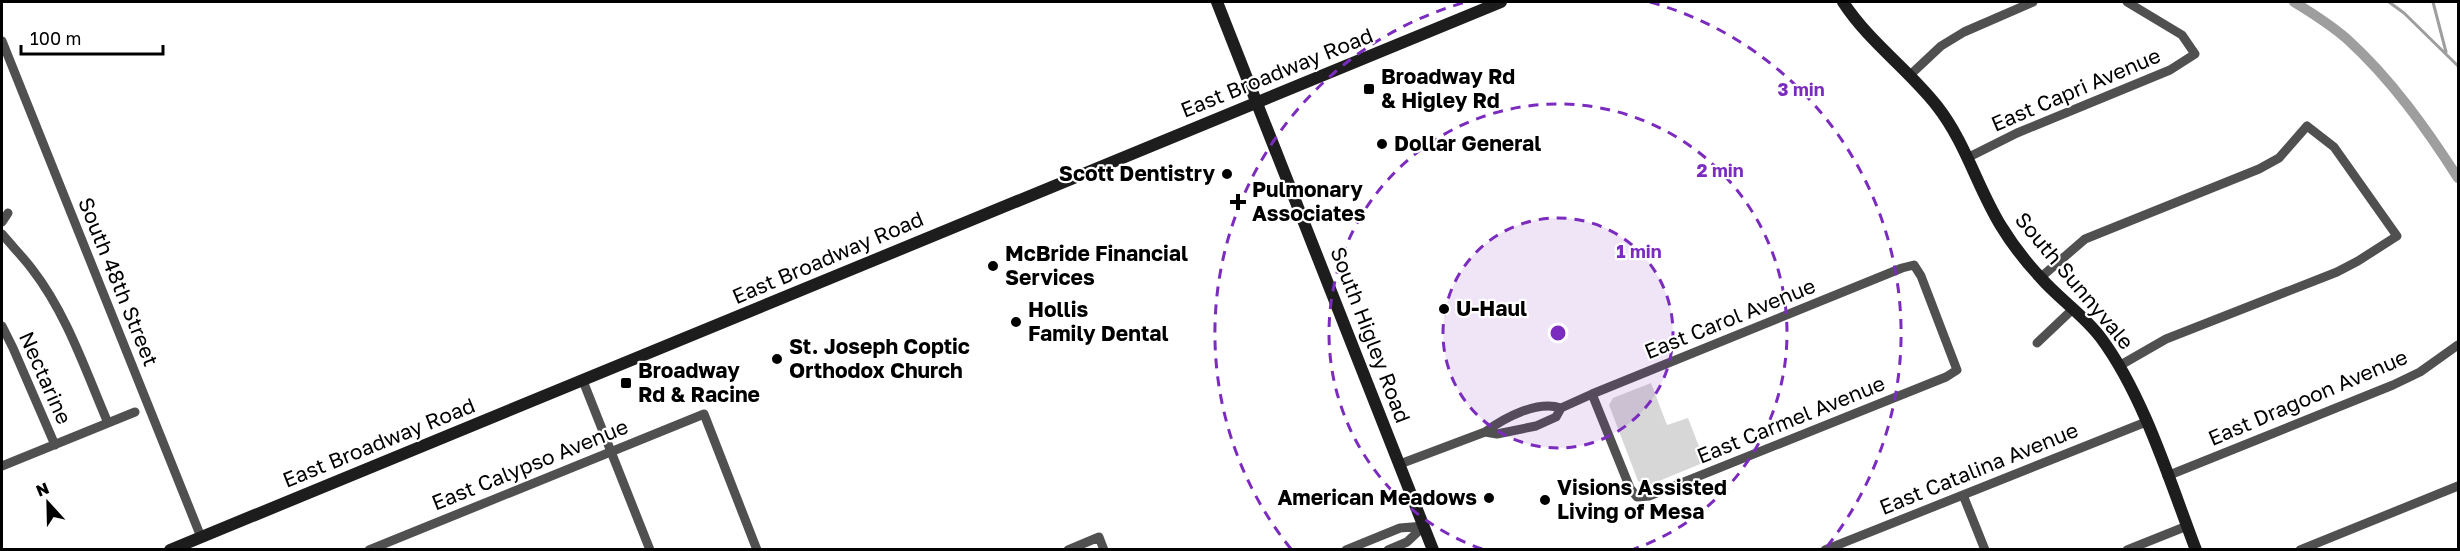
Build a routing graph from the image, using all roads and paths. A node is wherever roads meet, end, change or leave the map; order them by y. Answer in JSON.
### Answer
{"nodes":[{"id":1,"x":1217,"y":2,"type":"edge"},
{"id":2,"x":1501,"y":2,"type":"edge"},
{"id":3,"x":1843,"y":2,"type":"edge"},
{"id":4,"x":2032,"y":2,"type":"edge"},
{"id":5,"x":2127,"y":2,"type":"edge"},
{"id":6,"x":2,"y":41,"type":"edge"},
{"id":7,"x":1909,"y":76,"type":"junction"},
{"id":8,"x":1258,"y":102,"type":"junction"},
{"id":9,"x":1969,"y":157,"type":"junction"},
{"id":10,"x":8,"y":213,"type":"dead end"},
{"id":11,"x":2,"y":222,"type":"edge"},
{"id":12,"x":2,"y":234,"type":"edge"},
{"id":13,"x":2040,"y":278,"type":"junction"},
{"id":14,"x":2074,"y":308,"type":"junction"},
{"id":15,"x":2,"y":326,"type":"edge"},
{"id":16,"x":2037,"y":343,"type":"dead end"},
{"id":17,"x":2458,"y":345,"type":"edge"},
{"id":18,"x":2119,"y":366,"type":"junction"},
{"id":19,"x":1957,"y":370,"type":"joint"},
{"id":20,"x":583,"y":381,"type":"junction"},
{"id":21,"x":1592,"y":394,"type":"junction"},
{"id":22,"x":1561,"y":408,"type":"junction"},
{"id":23,"x":135,"y":412,"type":"dead end"},
{"id":24,"x":2146,"y":422,"type":"junction"},
{"id":25,"x":108,"y":423,"type":"junction"},
{"id":26,"x":1485,"y":432,"type":"junction"},
{"id":27,"x":55,"y":444,"type":"junction"},
{"id":28,"x":611,"y":452,"type":"junction"},
{"id":29,"x":2,"y":463,"type":"edge"},
{"id":30,"x":1400,"y":464,"type":"junction"},
{"id":31,"x":2167,"y":476,"type":"junction"},
{"id":32,"x":2458,"y":486,"type":"edge"},
{"id":33,"x":1963,"y":495,"type":"junction"},
{"id":34,"x":1424,"y":526,"type":"junction"},
{"id":35,"x":2187,"y":526,"type":"junction"},
{"id":36,"x":201,"y":537,"type":"junction"},
{"id":37,"x":646,"y":548,"type":"edge"},
{"id":38,"x":170,"y":549,"type":"edge"},
{"id":39,"x":369,"y":549,"type":"edge"},
{"id":40,"x":757,"y":549,"type":"edge"},
{"id":41,"x":1068,"y":549,"type":"edge"},
{"id":42,"x":1104,"y":549,"type":"edge"},
{"id":43,"x":1346,"y":549,"type":"edge"},
{"id":44,"x":1388,"y":549,"type":"edge"},
{"id":45,"x":1433,"y":549,"type":"edge"},
{"id":46,"x":1825,"y":549,"type":"edge"},
{"id":47,"x":1985,"y":549,"type":"edge"},
{"id":48,"x":2127,"y":549,"type":"edge"},
{"id":49,"x":2196,"y":549,"type":"edge"},
{"id":50,"x":2300,"y":549,"type":"edge"}],
"edges":[{"from":1,"to":8,"type":"main road","name":"South Higley Road"},
{"from":2,"to":8,"type":"main road","name":"East Broadway Road"},
{"from":3,"to":7,"type":"main road","name":"South Sunnyvale"},
{"from":4,"to":7,"type":"street"},
{"from":5,"to":9,"type":"street","name":"East Capri Avenue"},
{"from":6,"to":36,"type":"street","name":"South 48th Street"},
{"from":7,"to":9,"type":"main road","name":"South Sunnyvale"},
{"from":8,"to":20,"type":"main road","name":"East Broadway Road"},
{"from":8,"to":30,"type":"main road","name":"South Higley Road"},
{"from":9,"to":13,"type":"main road","name":"South Sunnyvale"},
{"from":10,"to":11,"type":"street"},
{"from":12,"to":25,"type":"street"},
{"from":13,"to":14,"type":"main road","name":"South Sunnyvale"},
{"from":13,"to":18,"type":"street"},
{"from":14,"to":16,"type":"street"},
{"from":14,"to":18,"type":"main road","name":"South Sunnyvale"},
{"from":15,"to":27,"type":"street","name":"Nectarine"},
{"from":17,"to":31,"type":"street","name":"East Dragoon Avenue"},
{"from":18,"to":24,"type":"main road","name":"South Sunnyvale"},
{"from":19,"to":21,"type":"street","name":"East Carmel Avenue"},
{"from":19,"to":21,"type":"street","name":"East Carol Avenue"},
{"from":20,"to":28,"type":"street"},
{"from":20,"to":36,"type":"main road","name":"East Broadway Road"},
{"from":21,"to":22,"type":"street","name":"East Carol Avenue"},
{"from":22,"to":26,"type":"street","name":"East Carol Avenue"},
{"from":22,"to":26,"type":"street","name":"East Carol Avenue"},
{"from":23,"to":25,"type":"street"},
{"from":24,"to":31,"type":"main road","name":"South Sunnyvale"},
{"from":24,"to":33,"type":"street","name":"East Catalina Avenue"},
{"from":25,"to":27,"type":"street"},
{"from":26,"to":30,"type":"street","name":"East Carol Avenue"},
{"from":27,"to":29,"type":"street"},
{"from":28,"to":37,"type":"street"},
{"from":28,"to":39,"type":"street","name":"East Calypso Avenue"},
{"from":28,"to":40,"type":"street","name":"East Calypso Avenue"},
{"from":30,"to":34,"type":"main road","name":"South Higley Road"},
{"from":31,"to":35,"type":"main road","name":"South Sunnyvale"},
{"from":32,"to":50,"type":"street"},
{"from":33,"to":46,"type":"street","name":"East Catalina Avenue"},
{"from":33,"to":47,"type":"street"},
{"from":34,"to":43,"type":"street"},
{"from":34,"to":44,"type":"street"},
{"from":34,"to":45,"type":"main road","name":"South Higley Road"},
{"from":35,"to":48,"type":"street"},
{"from":35,"to":49,"type":"main road","name":"South Sunnyvale"},
{"from":36,"to":38,"type":"main road","name":"East Broadway Road"},
{"from":41,"to":42,"type":"street"}]}
